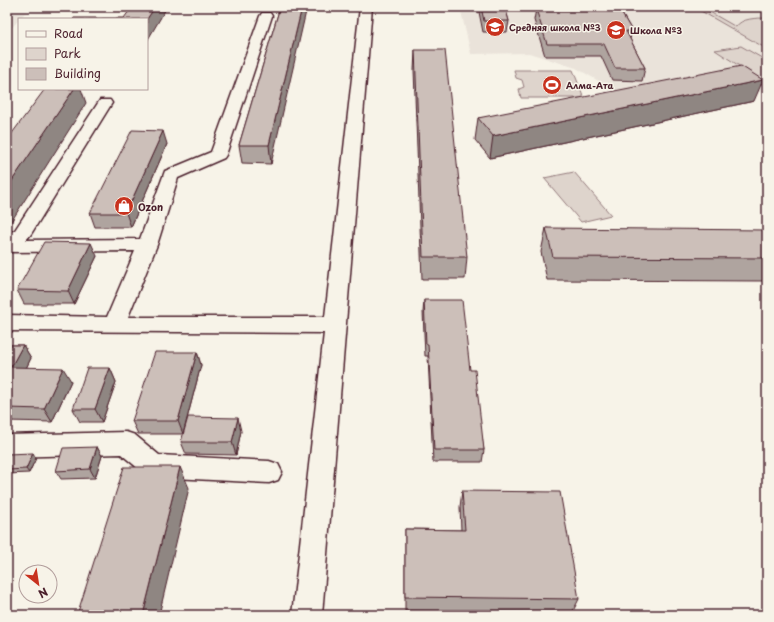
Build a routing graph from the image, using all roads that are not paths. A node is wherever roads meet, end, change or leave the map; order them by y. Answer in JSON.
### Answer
{"nodes":[{"id":1,"x":366,"y":7,"type":"edge"},
{"id":2,"x":266,"y":16,"type":"dead end"},
{"id":3,"x":104,"y":102,"type":"dead end"},
{"id":4,"x":7,"y":241,"type":"edge"},
{"id":5,"x":147,"y":245,"type":"junction"},
{"id":6,"x":7,"y":246,"type":"edge"},
{"id":7,"x":7,"y":323,"type":"edge"},
{"id":8,"x":114,"y":325,"type":"junction"},
{"id":9,"x":335,"y":325,"type":"junction"},
{"id":10,"x":7,"y":446,"type":"edge"},
{"id":11,"x":269,"y":472,"type":"dead end"},
{"id":12,"x":307,"y":615,"type":"edge"}],
"edges":[{"from":1,"to":9,"type":"street"},
{"from":2,"to":5,"type":"street"},
{"from":3,"to":4,"type":"street"},
{"from":5,"to":6,"type":"street"},
{"from":5,"to":8,"type":"street"},
{"from":7,"to":8,"type":"street"},
{"from":8,"to":9,"type":"street"},
{"from":9,"to":12,"type":"street"},
{"from":10,"to":11,"type":"street"}]}
